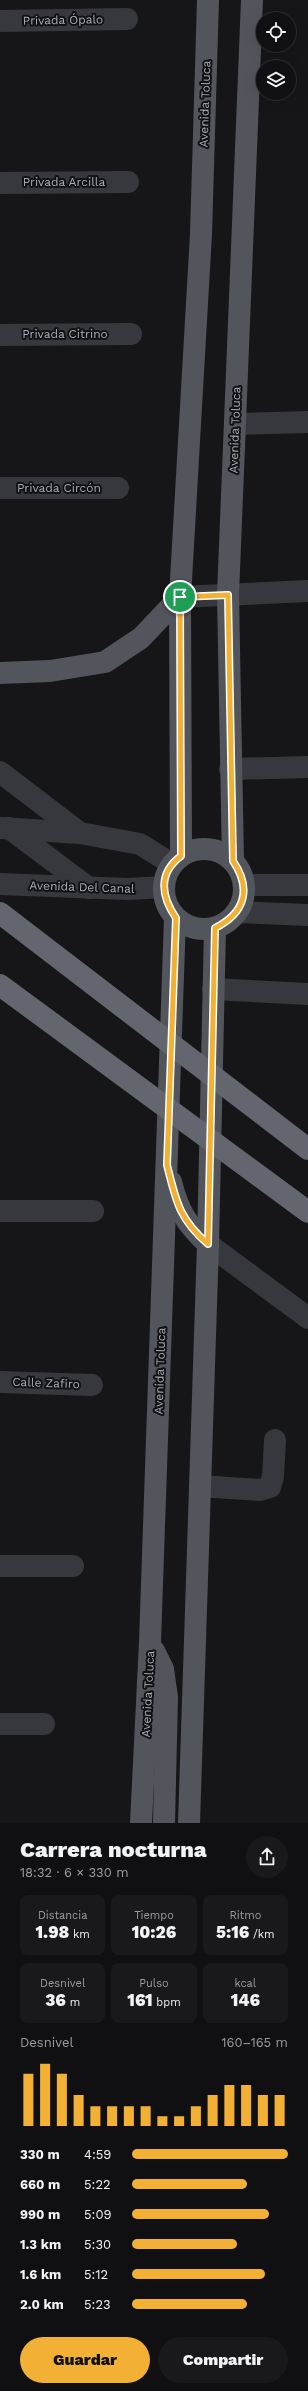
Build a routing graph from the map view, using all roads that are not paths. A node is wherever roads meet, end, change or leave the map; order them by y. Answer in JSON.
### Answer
{"nodes":[{"id":1,"x":208,"y":0,"type":"edge"},
{"id":2,"x":252,"y":0,"type":"edge"},
{"id":3,"x":127,"y":19,"type":"dead end"},
{"id":4,"x":0,"y":21,"type":"edge"},
{"id":5,"x":128,"y":182,"type":"dead end"},
{"id":6,"x":0,"y":183,"type":"edge"},
{"id":7,"x":131,"y":334,"type":"dead end"},
{"id":8,"x":0,"y":335,"type":"edge"},
{"id":9,"x":308,"y":422,"type":"edge"},
{"id":10,"x":235,"y":424,"type":"junction"},
{"id":11,"x":0,"y":488,"type":"edge"},
{"id":12,"x":118,"y":488,"type":"dead end"},
{"id":13,"x":308,"y":592,"type":"edge"},
{"id":14,"x":228,"y":595,"type":"junction"},
{"id":15,"x":180,"y":597,"type":"junction"},
{"id":16,"x":0,"y":673,"type":"edge"},
{"id":17,"x":308,"y":767,"type":"edge"},
{"id":18,"x":230,"y":769,"type":"junction"},
{"id":19,"x":0,"y":772,"type":"edge"},
{"id":20,"x":4,"y":826,"type":"edge"},
{"id":21,"x":80,"y":833,"type":"junction"},
{"id":22,"x":176,"y":860,"type":"junction"},
{"id":23,"x":233,"y":861,"type":"junction"},
{"id":24,"x":0,"y":884,"type":"edge"},
{"id":25,"x":244,"y":885,"type":"junction"},
{"id":26,"x":308,"y":885,"type":"edge"},
{"id":27,"x":164,"y":887,"type":"junction"},
{"id":28,"x":89,"y":888,"type":"junction"},
{"id":29,"x":237,"y":912,"type":"junction"},
{"id":30,"x":0,"y":914,"type":"edge"},
{"id":31,"x":308,"y":915,"type":"edge"},
{"id":32,"x":176,"y":918,"type":"junction"},
{"id":33,"x":215,"y":928,"type":"junction"},
{"id":34,"x":0,"y":984,"type":"edge"},
{"id":35,"x":214,"y":989,"type":"junction"},
{"id":36,"x":308,"y":994,"type":"edge"},
{"id":37,"x":308,"y":1148,"type":"edge"},
{"id":38,"x":167,"y":1165,"type":"junction"},
{"id":39,"x":0,"y":1211,"type":"edge"},
{"id":40,"x":93,"y":1211,"type":"dead end"},
{"id":41,"x":308,"y":1212,"type":"edge"},
{"id":42,"x":208,"y":1244,"type":"junction"},
{"id":43,"x":308,"y":1318,"type":"edge"},
{"id":44,"x":0,"y":1382,"type":"edge"},
{"id":45,"x":92,"y":1385,"type":"dead end"},
{"id":46,"x":275,"y":1440,"type":"dead end"},
{"id":47,"x":200,"y":1486,"type":"junction"},
{"id":48,"x":0,"y":1566,"type":"edge"},
{"id":49,"x":72,"y":1566,"type":"dead end"},
{"id":50,"x":150,"y":1642,"type":"junction"},
{"id":51,"x":0,"y":1724,"type":"edge"},
{"id":52,"x":44,"y":1724,"type":"dead end"},
{"id":53,"x":141,"y":1823,"type":"edge"},
{"id":54,"x":164,"y":1823,"type":"edge"},
{"id":55,"x":190,"y":1823,"type":"edge"}],
"edges":[{"from":1,"to":15,"type":"main road","name":"Avenida Toluca"},
{"from":2,"to":10,"type":"main road","name":"Avenida Toluca"},
{"from":3,"to":4,"type":"street","name":"Privada Ópalo"},
{"from":5,"to":6,"type":"street","name":"Privada Arcilla"},
{"from":7,"to":8,"type":"street","name":"Privada Citrino"},
{"from":9,"to":10,"type":"street"},
{"from":10,"to":14,"type":"main road","name":"Avenida Toluca"},
{"from":11,"to":12,"type":"street","name":"Privada Circón"},
{"from":13,"to":14,"type":"street"},
{"from":14,"to":15,"type":"street"},
{"from":14,"to":18,"type":"main road","name":"Avenida Toluca"},
{"from":15,"to":16,"type":"main road"},
{"from":15,"to":22,"type":"main road","name":"Avenida Toluca"},
{"from":17,"to":18,"type":"street"},
{"from":18,"to":23,"type":"main road","name":"Avenida Toluca"},
{"from":19,"to":21,"type":"street"},
{"from":20,"to":21,"type":"street"},
{"from":20,"to":28,"type":"street"},
{"from":21,"to":22,"type":"street"},
{"from":22,"to":23,"type":"main road"},
{"from":22,"to":27,"type":"main road"},
{"from":23,"to":25,"type":"main road"},
{"from":24,"to":28,"type":"street","name":"Avenida Del Canal"},
{"from":25,"to":26,"type":"street"},
{"from":25,"to":29,"type":"main road"},
{"from":27,"to":28,"type":"street","name":"Avenida Del Canal"},
{"from":27,"to":32,"type":"main road"},
{"from":29,"to":31,"type":"street"},
{"from":29,"to":33,"type":"main road"},
{"from":30,"to":37,"type":"highway","bridge":true},
{"from":32,"to":33,"type":"main road"},
{"from":32,"to":38,"type":"main road","name":"Avenida Toluca"},
{"from":33,"to":35,"type":"main road"},
{"from":34,"to":41,"type":"highway","bridge":true},
{"from":35,"to":36,"type":"street"},
{"from":35,"to":42,"type":"main road"},
{"from":38,"to":42,"type":"main road"},
{"from":38,"to":50,"type":"main road","name":"Avenida Toluca"},
{"from":39,"to":40,"type":"street"},
{"from":42,"to":43,"type":"street"},
{"from":42,"to":47,"type":"main road"},
{"from":44,"to":45,"type":"street","name":"Calle Zafiro"},
{"from":46,"to":47,"type":"street"},
{"from":47,"to":55,"type":"main road"},
{"from":48,"to":49,"type":"street"},
{"from":50,"to":53,"type":"main road","name":"Avenida Toluca"},
{"from":50,"to":54,"type":"main road"},
{"from":51,"to":52,"type":"street"}]}
